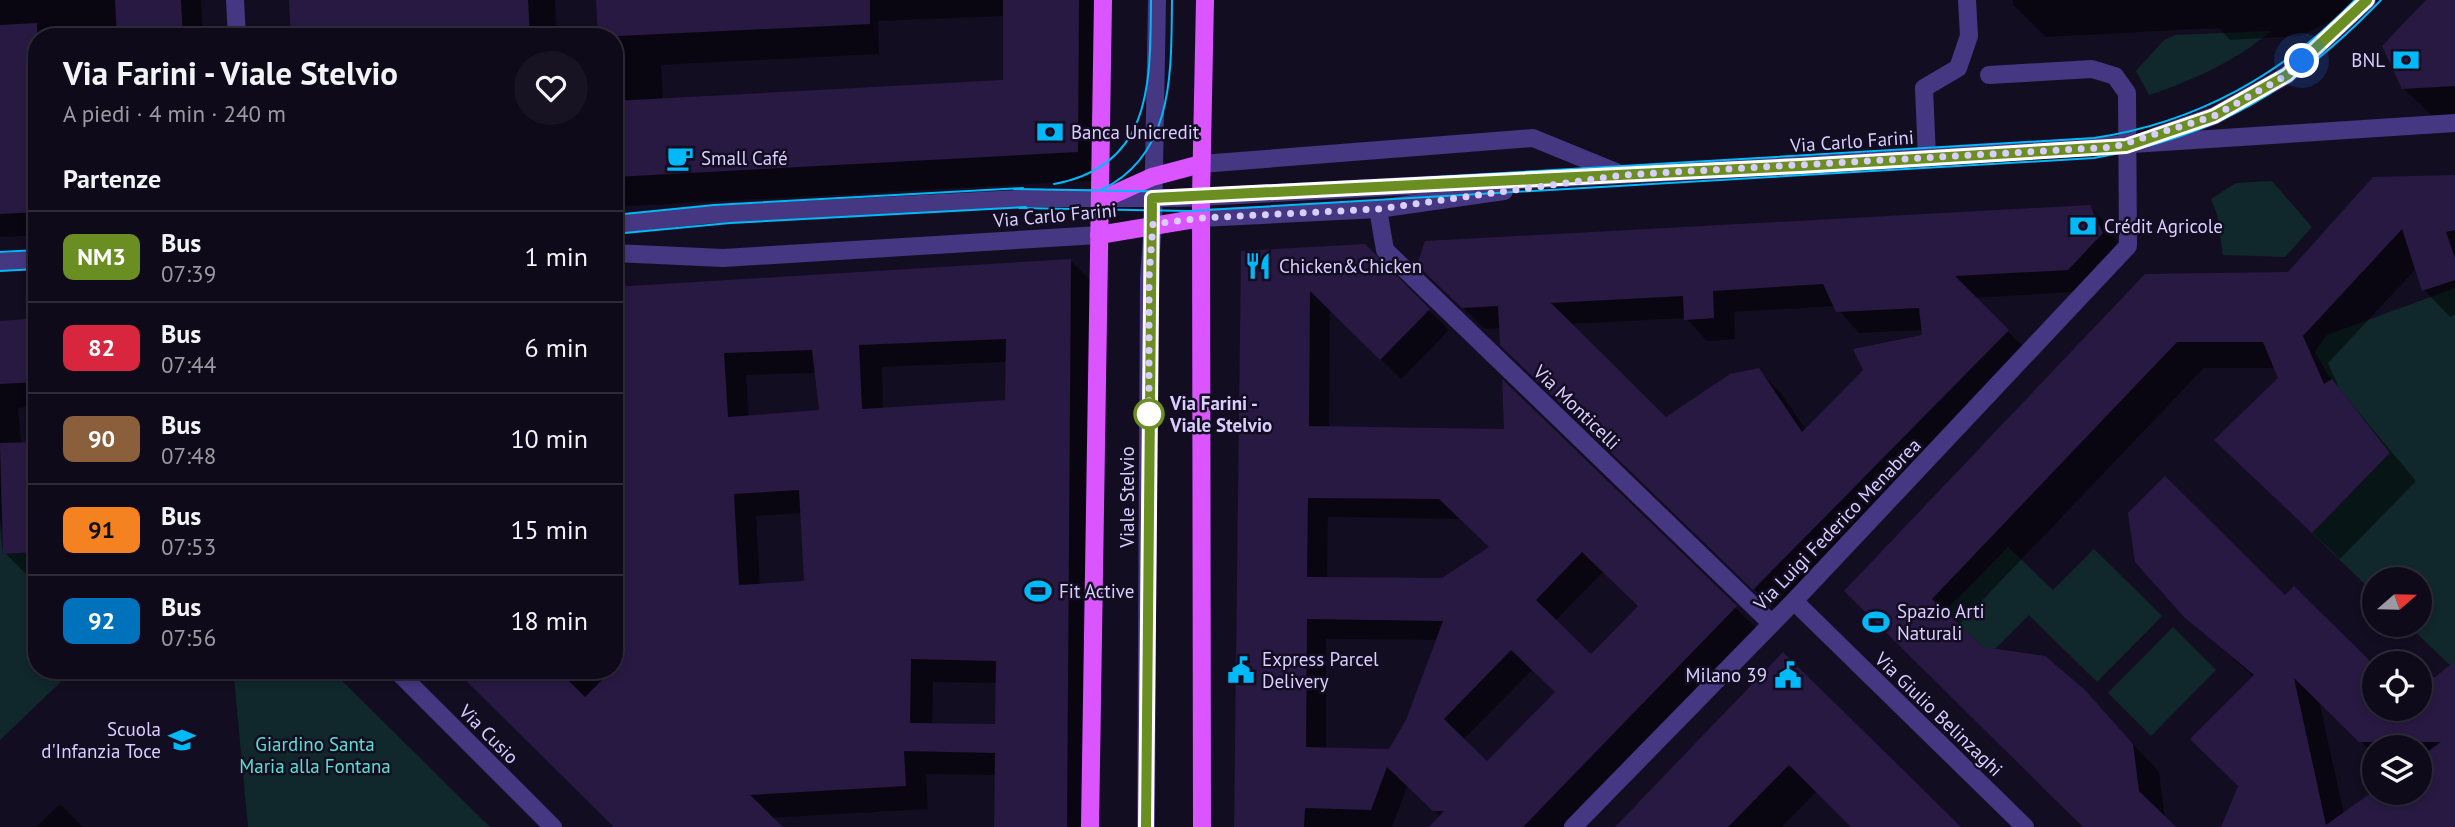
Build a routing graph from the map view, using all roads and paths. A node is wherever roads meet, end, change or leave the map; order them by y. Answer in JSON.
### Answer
{"nodes":[{"id":1,"x":235,"y":0,"type":"edge"},
{"id":2,"x":1103,"y":0,"type":"edge"},
{"id":3,"x":1157,"y":0,"type":"edge"},
{"id":4,"x":1205,"y":0,"type":"edge"},
{"id":5,"x":1967,"y":0,"type":"edge"},
{"id":6,"x":2367,"y":0,"type":"edge"},
{"id":7,"x":237,"y":28,"type":"edge"},
{"id":8,"x":1989,"y":75,"type":"dead end"},
{"id":9,"x":2455,"y":123,"type":"edge"},
{"id":10,"x":2126,"y":146,"type":"junction"},
{"id":11,"x":1927,"y":158,"type":"junction"},
{"id":12,"x":1201,"y":164,"type":"junction"},
{"id":13,"x":1623,"y":175,"type":"junction"},
{"id":14,"x":1153,"y":177,"type":"junction"},
{"id":15,"x":1201,"y":196,"type":"junction"},
{"id":16,"x":1152,"y":198,"type":"junction"},
{"id":17,"x":1101,"y":200,"type":"junction"},
{"id":18,"x":1378,"y":209,"type":"junction"},
{"id":19,"x":1201,"y":218,"type":"junction"},
{"id":20,"x":623,"y":224,"type":"edge"},
{"id":21,"x":1153,"y":224,"type":"junction"},
{"id":22,"x":1099,"y":235,"type":"junction"},
{"id":23,"x":623,"y":253,"type":"edge"},
{"id":24,"x":28,"y":260,"type":"edge"},
{"id":25,"x":0,"y":262,"type":"edge"},
{"id":26,"x":1794,"y":601,"type":"junction"},
{"id":27,"x":1772,"y":623,"type":"junction"},
{"id":28,"x":405,"y":679,"type":"edge"},
{"id":29,"x":554,"y":827,"type":"edge"},
{"id":30,"x":1090,"y":827,"type":"edge"},
{"id":31,"x":1146,"y":827,"type":"edge"},
{"id":32,"x":1202,"y":827,"type":"edge"},
{"id":33,"x":1573,"y":827,"type":"edge"},
{"id":34,"x":2025,"y":827,"type":"edge"}],
"edges":[{"from":1,"to":7,"type":"street"},
{"from":2,"to":17,"type":"main road","name":"Viale Stelvio"},
{"from":3,"to":14,"type":"street","name":"Viale Stelvio"},
{"from":4,"to":12,"type":"main road"},
{"from":5,"to":11,"type":"street"},
{"from":6,"to":10,"type":"street"},
{"from":8,"to":10,"type":"street"},
{"from":9,"to":10,"type":"street"},
{"from":10,"to":11,"type":"street","name":"Via Carlo Farini"},
{"from":10,"to":26,"type":"street","name":"Via Luigi Federico Menabrea"},
{"from":11,"to":13,"type":"street","name":"Via Carlo Farini"},
{"from":12,"to":13,"type":"street","name":"Via Carlo Farini"},
{"from":12,"to":14,"type":"main road","name":"Via Carlo Farini"},
{"from":12,"to":15,"type":"main road"},
{"from":13,"to":15,"type":"street","name":"Via Carlo Farini"},
{"from":13,"to":18,"type":"street","name":"Via Carlo Farini"},
{"from":14,"to":16,"type":"street","name":"Viale Stelvio"},
{"from":14,"to":17,"type":"main road","name":"Via Carlo Farini"},
{"from":15,"to":16,"type":"street","name":"Via Carlo Farini"},
{"from":15,"to":19,"type":"main road"},
{"from":16,"to":17,"type":"street","name":"Via Carlo Farini"},
{"from":16,"to":21,"type":"street","name":"Viale Stelvio"},
{"from":17,"to":20,"type":"street","name":"Via Carlo Farini"},
{"from":17,"to":22,"type":"main road","name":"Viale Stelvio"},
{"from":18,"to":19,"type":"street","name":"Via Carlo Farini"},
{"from":18,"to":27,"type":"street","name":"Via Monticelli"},
{"from":19,"to":21,"type":"main road","name":"Via Carlo Farini"},
{"from":19,"to":32,"type":"main road"},
{"from":21,"to":22,"type":"main road","name":"Via Carlo Farini"},
{"from":21,"to":31,"type":"street","name":"Viale Stelvio"},
{"from":22,"to":23,"type":"street","name":"Via Carlo Farini"},
{"from":22,"to":30,"type":"main road","name":"Viale Stelvio"},
{"from":24,"to":25,"type":"street"},
{"from":26,"to":27,"type":"street","name":"Via Luigi Federico Menabrea"},
{"from":26,"to":34,"type":"street","name":"Via Giulio Belinzaghi"},
{"from":27,"to":33,"type":"street","name":"Via Luigi Federico Menabrea"},
{"from":28,"to":29,"type":"street","name":"Via Cusio"}]}
